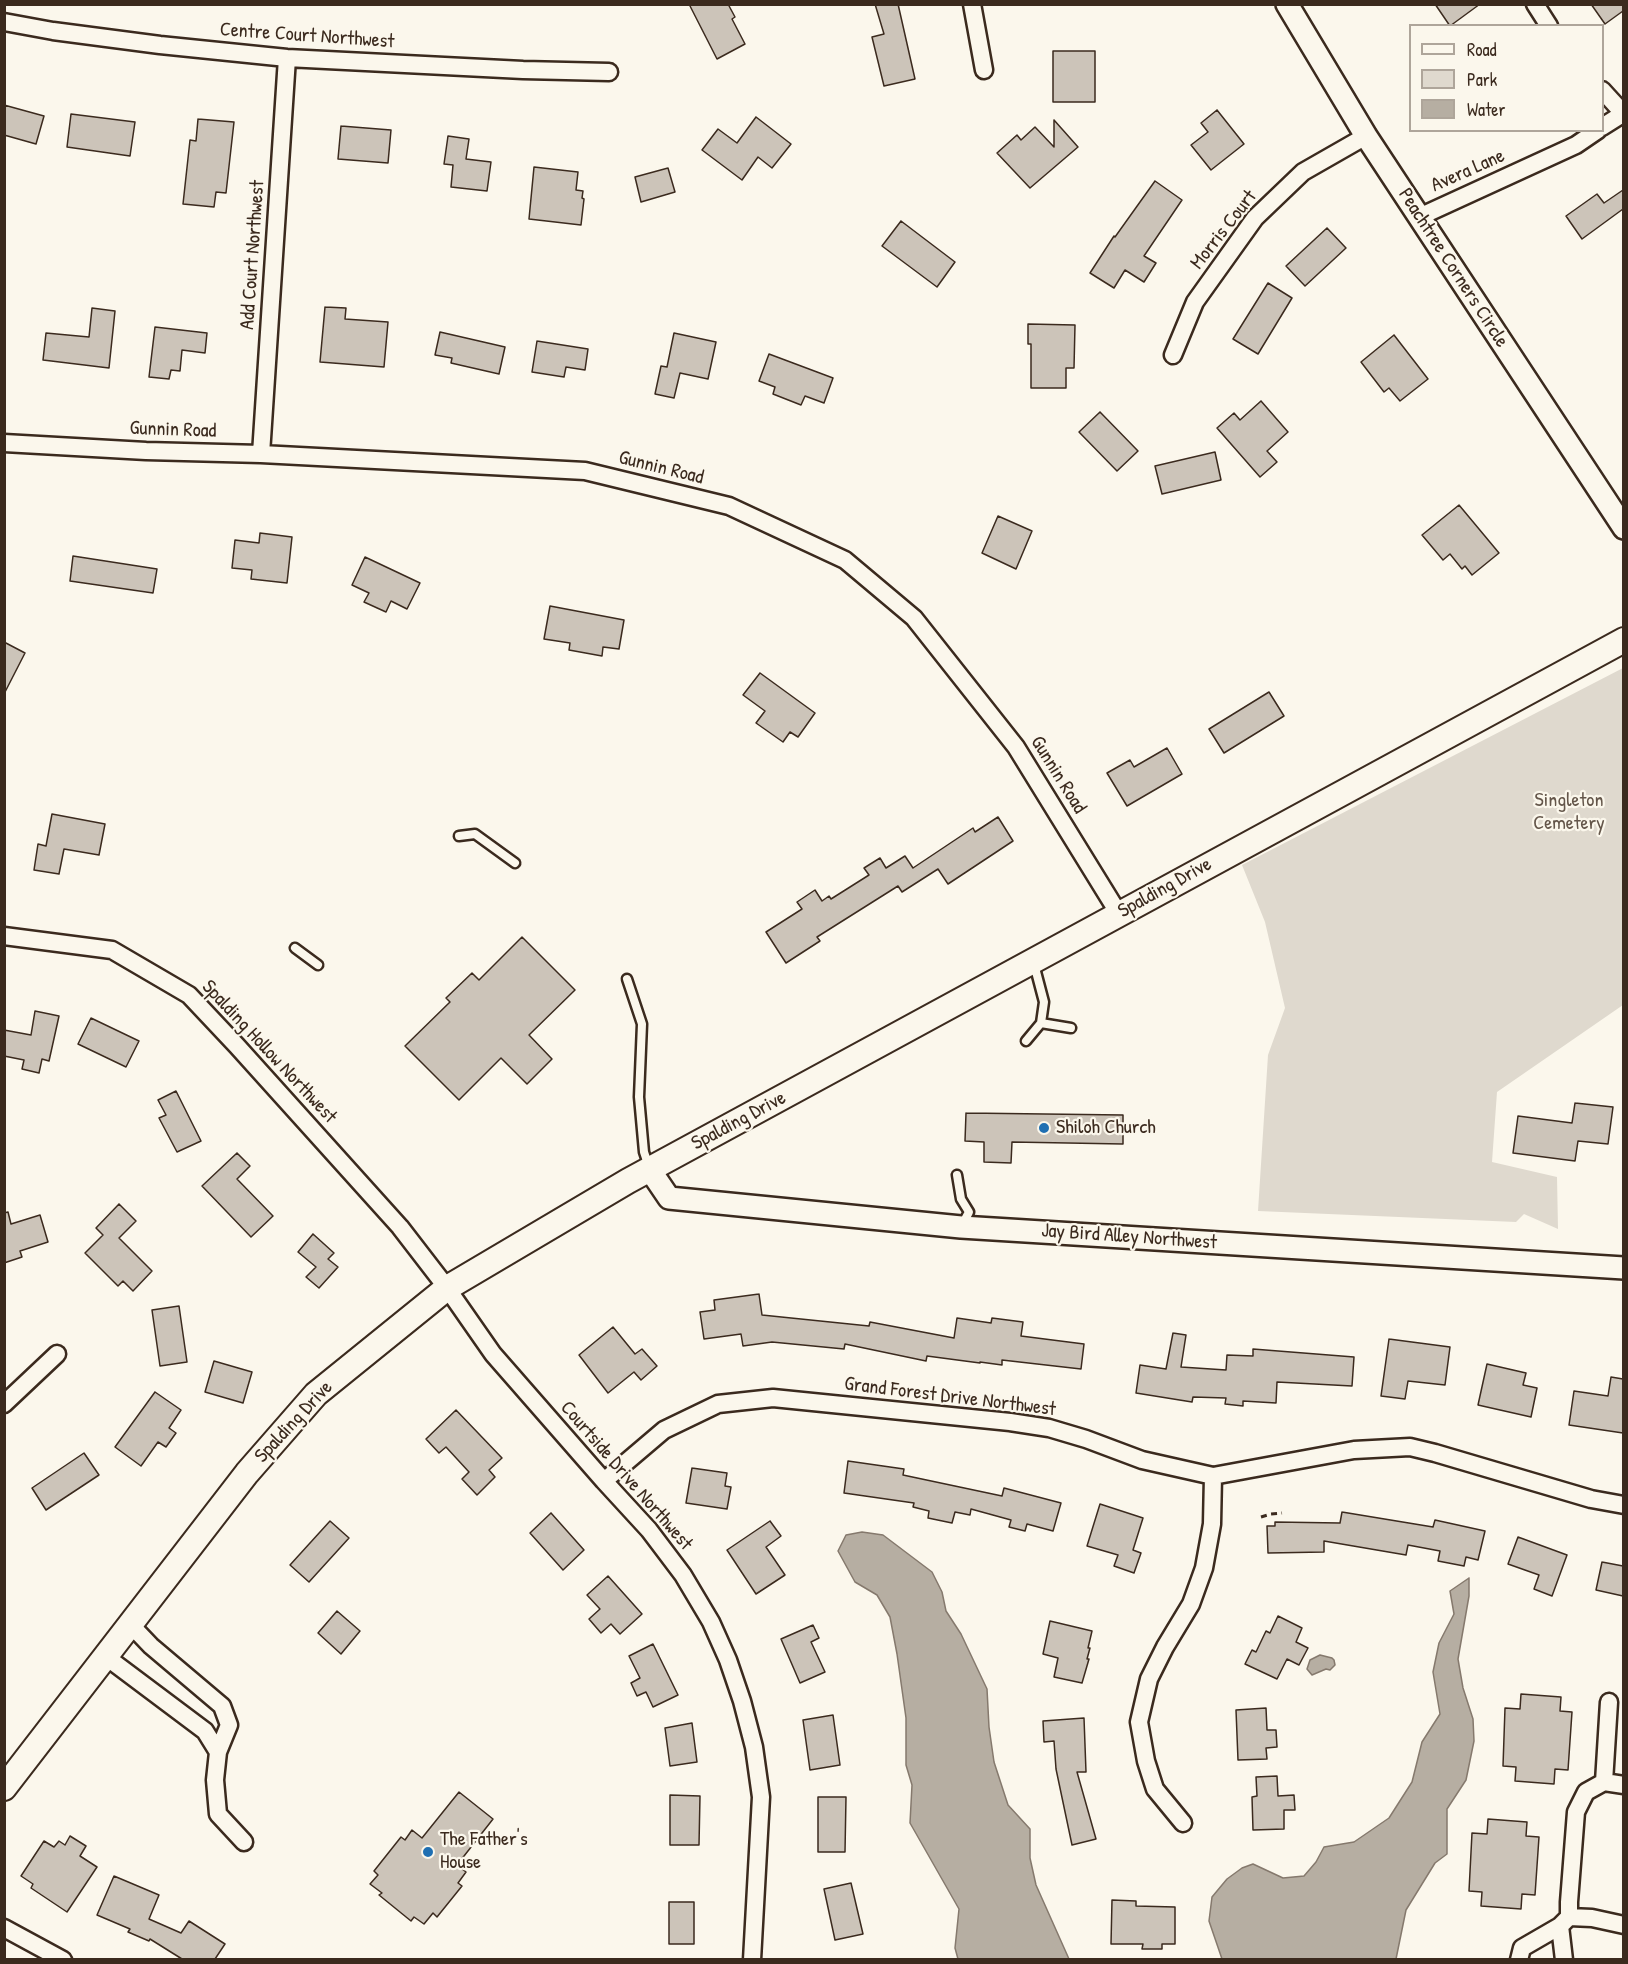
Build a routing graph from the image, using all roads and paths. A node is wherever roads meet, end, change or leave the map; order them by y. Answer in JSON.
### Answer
{"nodes":[{"id":1,"x":972,"y":4,"type":"edge"},
{"id":2,"x":1287,"y":4,"type":"edge"},
{"id":3,"x":1535,"y":4,"type":"edge"},
{"id":4,"x":4,"y":22,"type":"edge"},
{"id":5,"x":1548,"y":24,"type":"edge"},
{"id":6,"x":287,"y":58,"type":"junction"},
{"id":7,"x":984,"y":70,"type":"dead end"},
{"id":8,"x":609,"y":72,"type":"dead end"},
{"id":9,"x":1604,"y":92,"type":"edge"},
{"id":10,"x":1623,"y":113,"type":"edge"},
{"id":11,"x":1604,"y":126,"type":"edge"},
{"id":12,"x":1595,"y":132,"type":"edge"},
{"id":13,"x":1366,"y":136,"type":"junction"},
{"id":14,"x":1419,"y":217,"type":"junction"},
{"id":15,"x":1173,"y":355,"type":"dead end"},
{"id":16,"x":4,"y":443,"type":"edge"},
{"id":17,"x":261,"y":454,"type":"junction"},
{"id":18,"x":1623,"y":528,"type":"edge"},
{"id":19,"x":1623,"y":640,"type":"edge"},
{"id":20,"x":459,"y":836,"type":"dead end"},
{"id":21,"x":515,"y":863,"type":"dead end"},
{"id":22,"x":1119,"y":914,"type":"junction"},
{"id":23,"x":4,"y":936,"type":"edge"},
{"id":24,"x":295,"y":948,"type":"dead end"},
{"id":25,"x":1033,"y":960,"type":"junction"},
{"id":26,"x":318,"y":965,"type":"dead end"},
{"id":27,"x":627,"y":979,"type":"dead end"},
{"id":28,"x":1041,"y":1023,"type":"junction"},
{"id":29,"x":1071,"y":1028,"type":"dead end"},
{"id":30,"x":1026,"y":1041,"type":"dead end"},
{"id":31,"x":650,"y":1170,"type":"junction"},
{"id":32,"x":957,"y":1175,"type":"dead end"},
{"id":33,"x":962,"y":1227,"type":"junction"},
{"id":34,"x":1623,"y":1268,"type":"edge"},
{"id":35,"x":447,"y":1288,"type":"junction"},
{"id":36,"x":57,"y":1354,"type":"dead end"},
{"id":37,"x":4,"y":1404,"type":"edge"},
{"id":38,"x":1214,"y":1476,"type":"junction"},
{"id":39,"x":604,"y":1481,"type":"junction"},
{"id":40,"x":1623,"y":1505,"type":"edge"},
{"id":41,"x":1282,"y":1513,"type":"dead end"},
{"id":42,"x":1261,"y":1517,"type":"dead end"},
{"id":43,"x":130,"y":1624,"type":"junction"},
{"id":44,"x":105,"y":1656,"type":"junction"},
{"id":45,"x":1609,"y":1702,"type":"dead end"},
{"id":46,"x":218,"y":1752,"type":"junction"},
{"id":47,"x":1604,"y":1782,"type":"junction"},
{"id":48,"x":1623,"y":1785,"type":"edge"},
{"id":49,"x":4,"y":1788,"type":"edge"},
{"id":50,"x":1183,"y":1823,"type":"dead end"},
{"id":51,"x":244,"y":1842,"type":"dead end"},
{"id":52,"x":1565,"y":1922,"type":"junction"},
{"id":53,"x":1623,"y":1925,"type":"edge"},
{"id":54,"x":4,"y":1928,"type":"edge"},
{"id":55,"x":61,"y":1959,"type":"edge"},
{"id":56,"x":752,"y":1959,"type":"edge"},
{"id":57,"x":1519,"y":1959,"type":"edge"},
{"id":58,"x":1564,"y":1959,"type":"edge"}],
"edges":[{"from":1,"to":7,"type":"street"},
{"from":2,"to":13,"type":"street","name":"Peachtree Corners Circle"},
{"from":3,"to":5,"type":"street"},
{"from":4,"to":6,"type":"street","name":"Centre Court Northwest"},
{"from":6,"to":8,"type":"street","name":"Centre Court Northwest"},
{"from":6,"to":17,"type":"street","name":"Add Court Northwest"},
{"from":9,"to":10,"type":"street"},
{"from":10,"to":11,"type":"street"},
{"from":12,"to":14,"type":"street","name":"Avera Lane"},
{"from":13,"to":14,"type":"street","name":"Peachtree Corners Circle"},
{"from":13,"to":15,"type":"street","name":"Morris Court"},
{"from":14,"to":18,"type":"street","name":"Peachtree Corners Circle"},
{"from":16,"to":17,"type":"street","name":"Gunnin Road"},
{"from":17,"to":22,"type":"street","name":"Gunnin Road"},
{"from":19,"to":22,"type":"main road","name":"Spalding Drive"},
{"from":20,"to":21,"type":"lane"},
{"from":22,"to":25,"type":"main road","name":"Spalding Drive"},
{"from":23,"to":35,"type":"street","name":"Spalding Hollow Northwest"},
{"from":24,"to":26,"type":"lane"},
{"from":25,"to":28,"type":"lane"},
{"from":25,"to":31,"type":"main road","name":"Spalding Drive"},
{"from":27,"to":31,"type":"lane"},
{"from":28,"to":29,"type":"lane"},
{"from":28,"to":30,"type":"lane"},
{"from":31,"to":33,"type":"street","name":"Jay Bird Alley Northwest"},
{"from":31,"to":35,"type":"main road","name":"Spalding Drive"},
{"from":32,"to":33,"type":"lane"},
{"from":33,"to":34,"type":"street","name":"Jay Bird Alley Northwest"},
{"from":35,"to":39,"type":"street","name":"Courtside Drive Northwest"},
{"from":35,"to":43,"type":"main road","name":"Spalding Drive"},
{"from":36,"to":37,"type":"street"},
{"from":38,"to":39,"type":"street","name":"Grand Forest Drive Northwest"},
{"from":38,"to":40,"type":"street","name":"Grand Forest Drive Northwest"},
{"from":38,"to":50,"type":"street"},
{"from":39,"to":56,"type":"street","name":"Courtside Drive Northwest"},
{"from":41,"to":42,"type":"path"},
{"from":43,"to":44,"type":"main road","name":"Spalding Drive"},
{"from":43,"to":46,"type":"street"},
{"from":44,"to":46,"type":"street"},
{"from":44,"to":49,"type":"main road","name":"Spalding Drive"},
{"from":45,"to":47,"type":"street"},
{"from":46,"to":51,"type":"street"},
{"from":47,"to":48,"type":"street"},
{"from":47,"to":52,"type":"street"},
{"from":52,"to":53,"type":"street"},
{"from":52,"to":57,"type":"street"},
{"from":52,"to":58,"type":"street"},
{"from":54,"to":55,"type":"street"}]}
